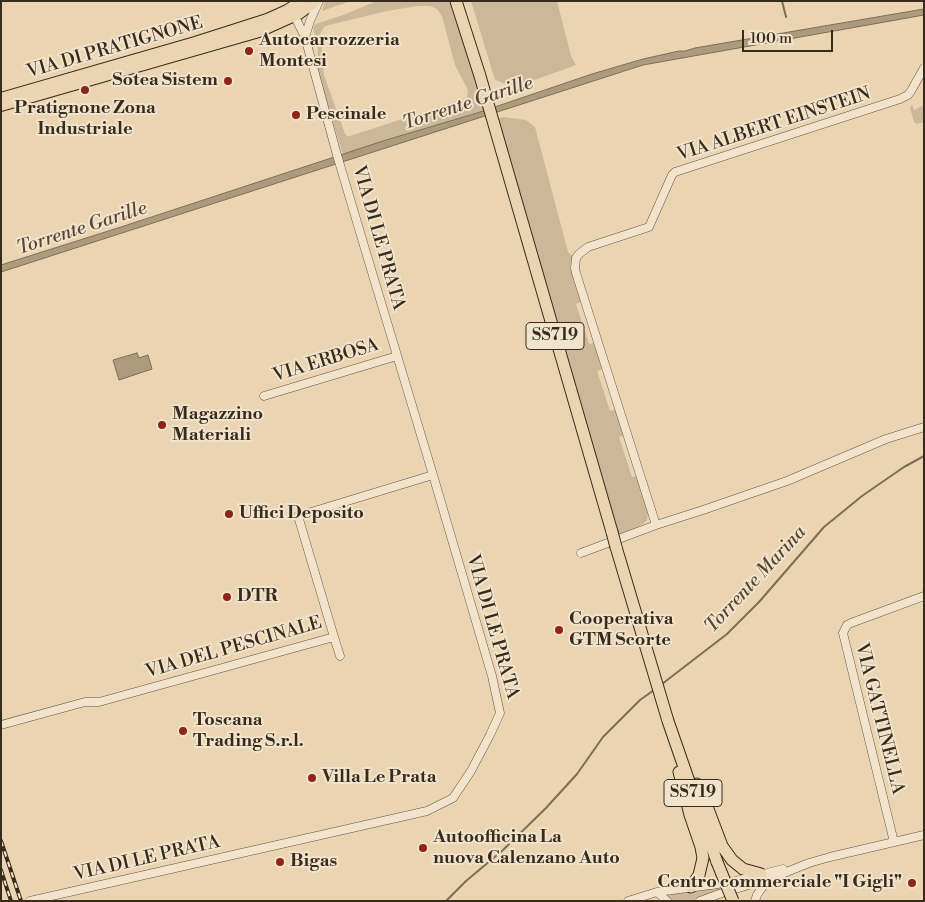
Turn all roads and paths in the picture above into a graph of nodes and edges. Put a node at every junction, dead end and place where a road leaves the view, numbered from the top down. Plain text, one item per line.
1 (317, 1) edge
2 (457, 2) edge
3 (296, 6) edge
4 (305, 37) junction
5 (924, 68) edge
6 (1, 98) edge
7 (1, 106) edge
8 (397, 356) junction
9 (264, 396) dead end
10 (924, 426) edge
11 (433, 475) junction
12 (656, 525) junction
13 (581, 553) dead end
14 (924, 596) edge
15 (334, 636) junction
16 (340, 656) dead end
17 (668, 722) junction
18 (1, 725) edge
19 (924, 835) edge
20 (894, 842) junction
21 (765, 877) junction
22 (718, 884) dead end
23 (734, 885) dead end
24 (691, 887) junction
25 (658, 892) junction
26 (722, 893) dead end
27 (30, 901) edge
28 (628, 901) edge
29 (667, 901) edge
30 (700, 901) edge
31 (733, 901) edge
32 (755, 901) edge

1 - 3 main road
1 - 4 street
2 - 17 highway, SS719, bridge
3 - 4 street, VIA DI LE PRATA
3 - 6 main road, VIA DI PRATIGNONE
3 - 7 main road, VIA DI PRATIGNONE
4 - 8 street, VIA DI LE PRATA
5 - 12 street, VIA ALBERT EINSTEIN
8 - 9 street, VIA ERBOSA
8 - 11 street, VIA DI LE PRATA
10 - 12 street
11 - 15 street, VIA DEL PESCINALE
11 - 27 street, VIA DI LE PRATA
12 - 13 street
14 - 20 street, VIA GATTINELLA
15 - 16 street
15 - 18 street, VIA DEL PESCINALE
17 - 21 highway
17 - 24 highway
17 - 31 highway, SS719, bridge
19 - 20 street
20 - 21 street
21 - 23 street
21 - 32 street
22 - 24 street
24 - 25 street
25 - 28 street
25 - 29 street
26 - 30 street

